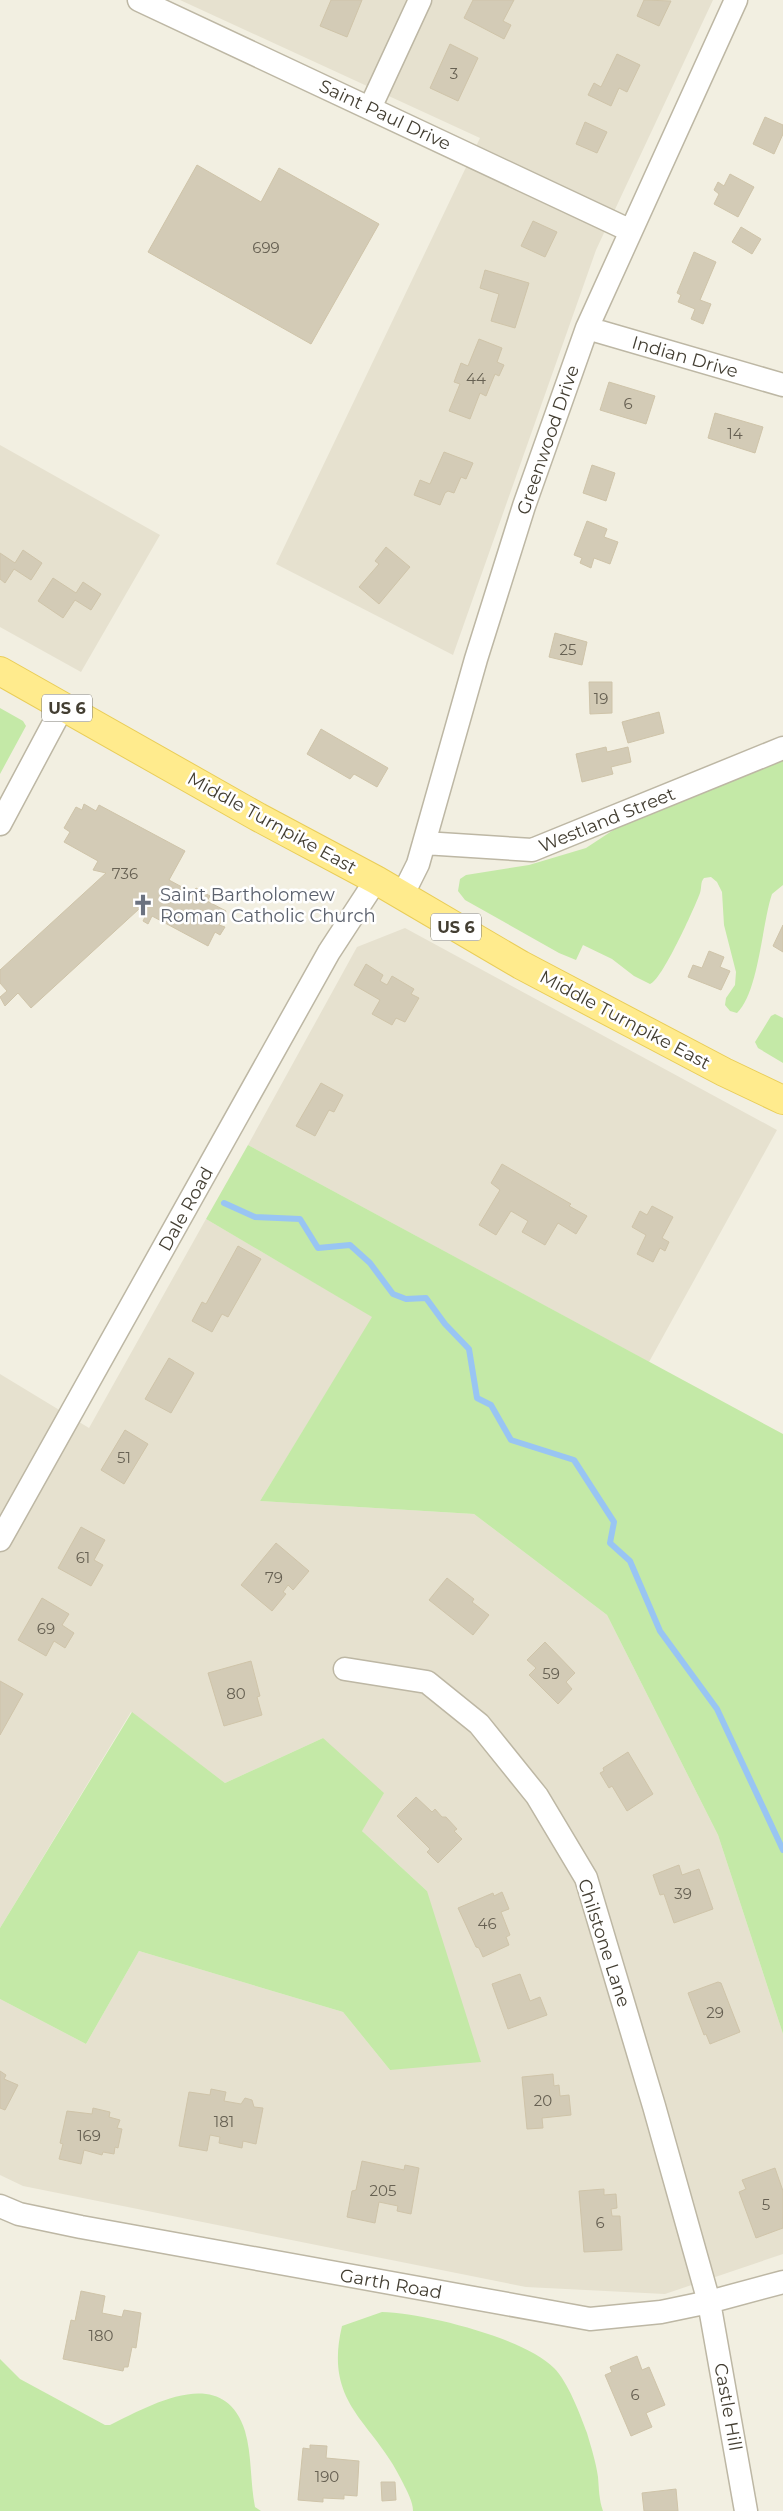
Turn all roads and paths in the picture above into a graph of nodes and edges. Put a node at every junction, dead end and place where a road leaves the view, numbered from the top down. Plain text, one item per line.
1 (140, 0) edge
2 (420, 0) edge
3 (736, 0) edge
4 (370, 108) junction
5 (631, 231) junction
6 (587, 328) junction
7 (783, 385) edge
8 (0, 671) edge
9 (63, 706) junction
10 (783, 748) edge
11 (0, 824) edge
12 (424, 843) junction
13 (376, 880) junction
14 (402, 896) junction
15 (783, 1100) edge
16 (0, 1540) edge
17 (345, 1669) dead end
18 (0, 2206) edge
19 (783, 2282) edge
20 (708, 2302) junction
21 (746, 2511) edge

1 - 4 street, Saint Paul Drive
2 - 4 street
3 - 5 street, Greenwood Drive
4 - 5 street, Saint Paul Drive
5 - 6 street, Greenwood Drive
6 - 7 street, Indian Drive
6 - 12 street, Greenwood Drive
8 - 9 main road, Middle Turnpike East / US 6
9 - 11 street
9 - 13 main road, Middle Turnpike East / US 6
10 - 12 street, Westland Street
12 - 14 street, Greenwood Drive
13 - 14 main road, Middle Turnpike East / US 6
13 - 16 street, Dale Road
14 - 15 main road, Middle Turnpike East / US 6
17 - 20 street, Chilstone Lane
18 - 20 street, Garth Road
19 - 20 street, Garth Road
20 - 21 street, Castle Hill

